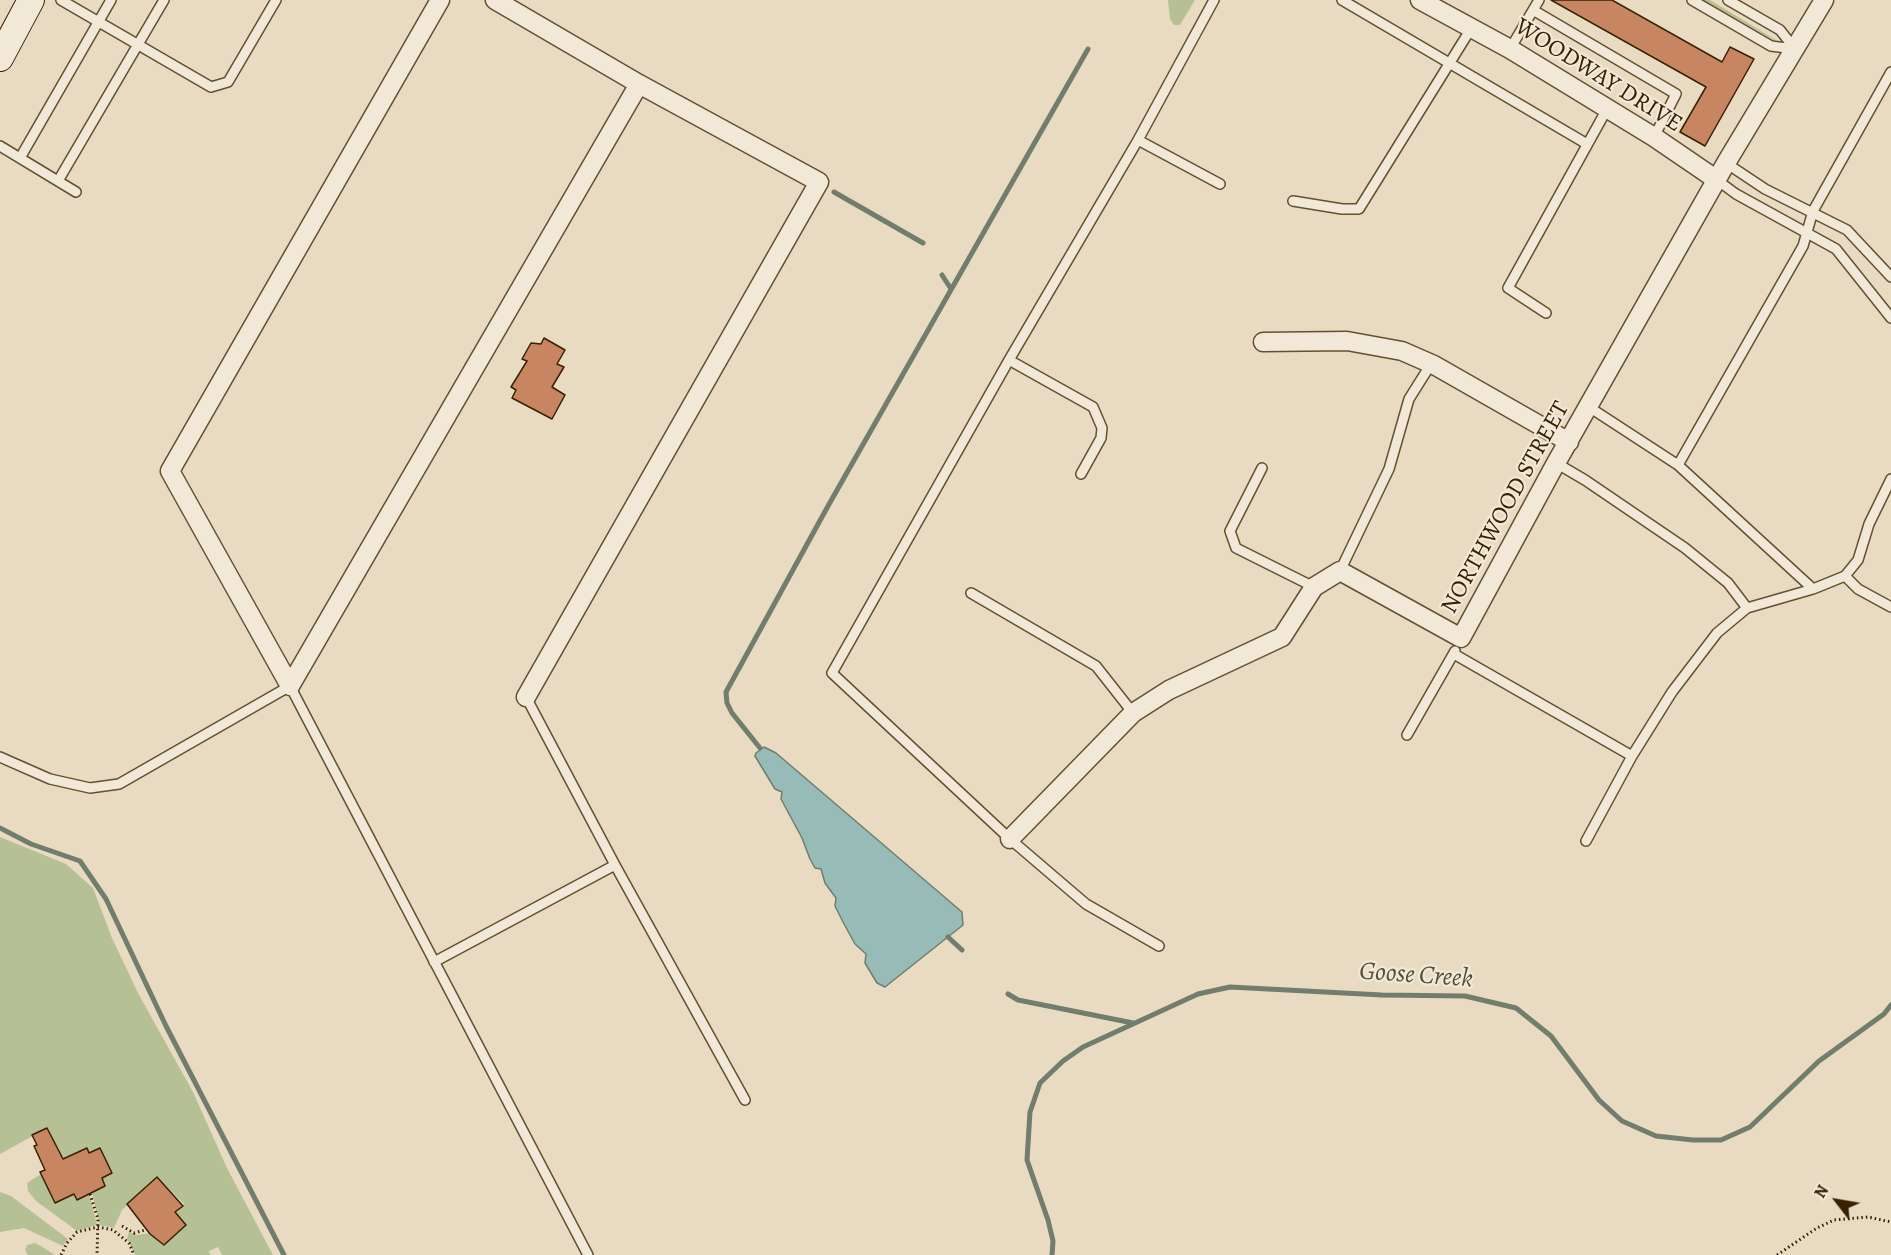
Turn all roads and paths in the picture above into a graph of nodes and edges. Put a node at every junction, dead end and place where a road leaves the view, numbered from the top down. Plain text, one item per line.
1 (32, 0) edge
2 (61, 0) edge
3 (111, 0) edge
4 (164, 0) edge
5 (276, 0) edge
6 (440, 0) edge
7 (495, 0) edge
8 (1214, 0) edge
9 (1342, 0) edge
10 (1420, 0) edge
11 (1539, 0) edge
12 (1692, 0) edge
13 (1728, 0) edge
14 (1824, 0) edge
15 (1533, 10) junction
16 (98, 21) junction
17 (1472, 27) junction
18 (139, 45) junction
19 (1510, 49) junction
20 (1795, 49) junction
21 (0, 58) edge
22 (1451, 63) junction
23 (1891, 72) edge
24 (639, 84) junction
25 (1607, 109) junction
26 (1654, 137) junction
27 (1138, 140) junction
28 (1587, 144) junction
29 (0, 146) edge
30 (20, 158) junction
31 (1726, 163) junction
32 (1717, 180) junction
33 (58, 181) junction
34 (1220, 184) dead end
35 (76, 192) dead end
36 (1293, 201) dead end
37 (1813, 211) junction
38 (1805, 232) junction
39 (1891, 278) edge
40 (1546, 313) dead end
41 (1891, 318) edge
42 (1263, 342) dead end
43 (1008, 360) junction
44 (1431, 364) junction
45 (1589, 407) junction
46 (1569, 442) junction
47 (1556, 463) junction
48 (1678, 465) junction
49 (1262, 468) dead end
50 (1081, 474) dead end
51 (1891, 478) edge
52 (1340, 571) junction
53 (1845, 576) junction
54 (1314, 587) junction
55 (1813, 590) junction
56 (971, 593) dead end
57 (1891, 607) edge
58 (1747, 608) junction
59 (1458, 646) junction
60 (290, 686) junction
61 (526, 697) joint
62 (1133, 713) junction
63 (1407, 735) dead end
64 (1632, 756) junction
65 (0, 757) edge
66 (1010, 839) junction
67 (1586, 841) dead end
68 (615, 865) junction
69 (1159, 946) dead end
70 (434, 962) junction
71 (745, 1100) dead end
72 (90, 1194) dead end
73 (1891, 1222) edge
74 (122, 1226) dead end
75 (98, 1227) junction
76 (145, 1230) dead end
77 (61, 1255) edge
78 (97, 1255) edge
79 (134, 1255) edge
80 (588, 1255) edge
81 (1777, 1255) edge

1 - 21 main road
2 - 16 lane
3 - 16 lane
4 - 18 lane
5 - 18 lane
6 - 60 street
7 - 24 street
8 - 27 lane
9 - 22 lane
10 - 17 street, WOODWAY DRIVE
11 - 15 lane
12 - 20 lane
13 - 20 lane
14 - 20 street, NORTHWOOD STREET
15 - 19 lane
15 - 26 lane
16 - 18 lane
16 - 30 lane
17 - 19 street, WOODWAY DRIVE
17 - 22 lane
18 - 33 lane
19 - 25 street, WOODWAY DRIVE
20 - 31 street, NORTHWOOD STREET
22 - 28 lane
22 - 36 lane
23 - 37 lane
24 - 60 street
24 - 61 street
25 - 26 street, WOODWAY DRIVE
25 - 28 lane
26 - 32 street, WOODWAY DRIVE
27 - 34 lane
27 - 43 lane
28 - 40 lane
29 - 30 lane
30 - 33 lane
31 - 32 street, NORTHWOOD STREET
31 - 37 lane
32 - 38 lane
32 - 45 street, NORTHWOOD STREET
33 - 35 lane
37 - 38 lane
37 - 39 lane
38 - 41 lane
38 - 48 lane
42 - 44 street
43 - 50 lane
43 - 66 lane
44 - 46 street
44 - 52 lane
45 - 46 street, NORTHWOOD STREET
45 - 48 lane
46 - 47 street, NORTHWOOD STREET
47 - 58 lane
47 - 59 street, NORTHWOOD STREET
48 - 55 lane
49 - 54 lane
51 - 53 lane
52 - 54 street
52 - 59 street, NORTHWOOD STREET
53 - 55 lane
53 - 57 lane
54 - 62 street
55 - 58 lane
56 - 62 lane
58 - 64 lane
59 - 63 lane
59 - 64 lane
60 - 65 lane
60 - 70 lane
61 - 68 lane
62 - 66 street
64 - 67 lane
66 - 69 lane
68 - 70 lane
68 - 71 lane
70 - 80 lane
72 - 75 path
73 - 81 path
74 - 76 path
75 - 77 path
75 - 78 path
75 - 79 path

